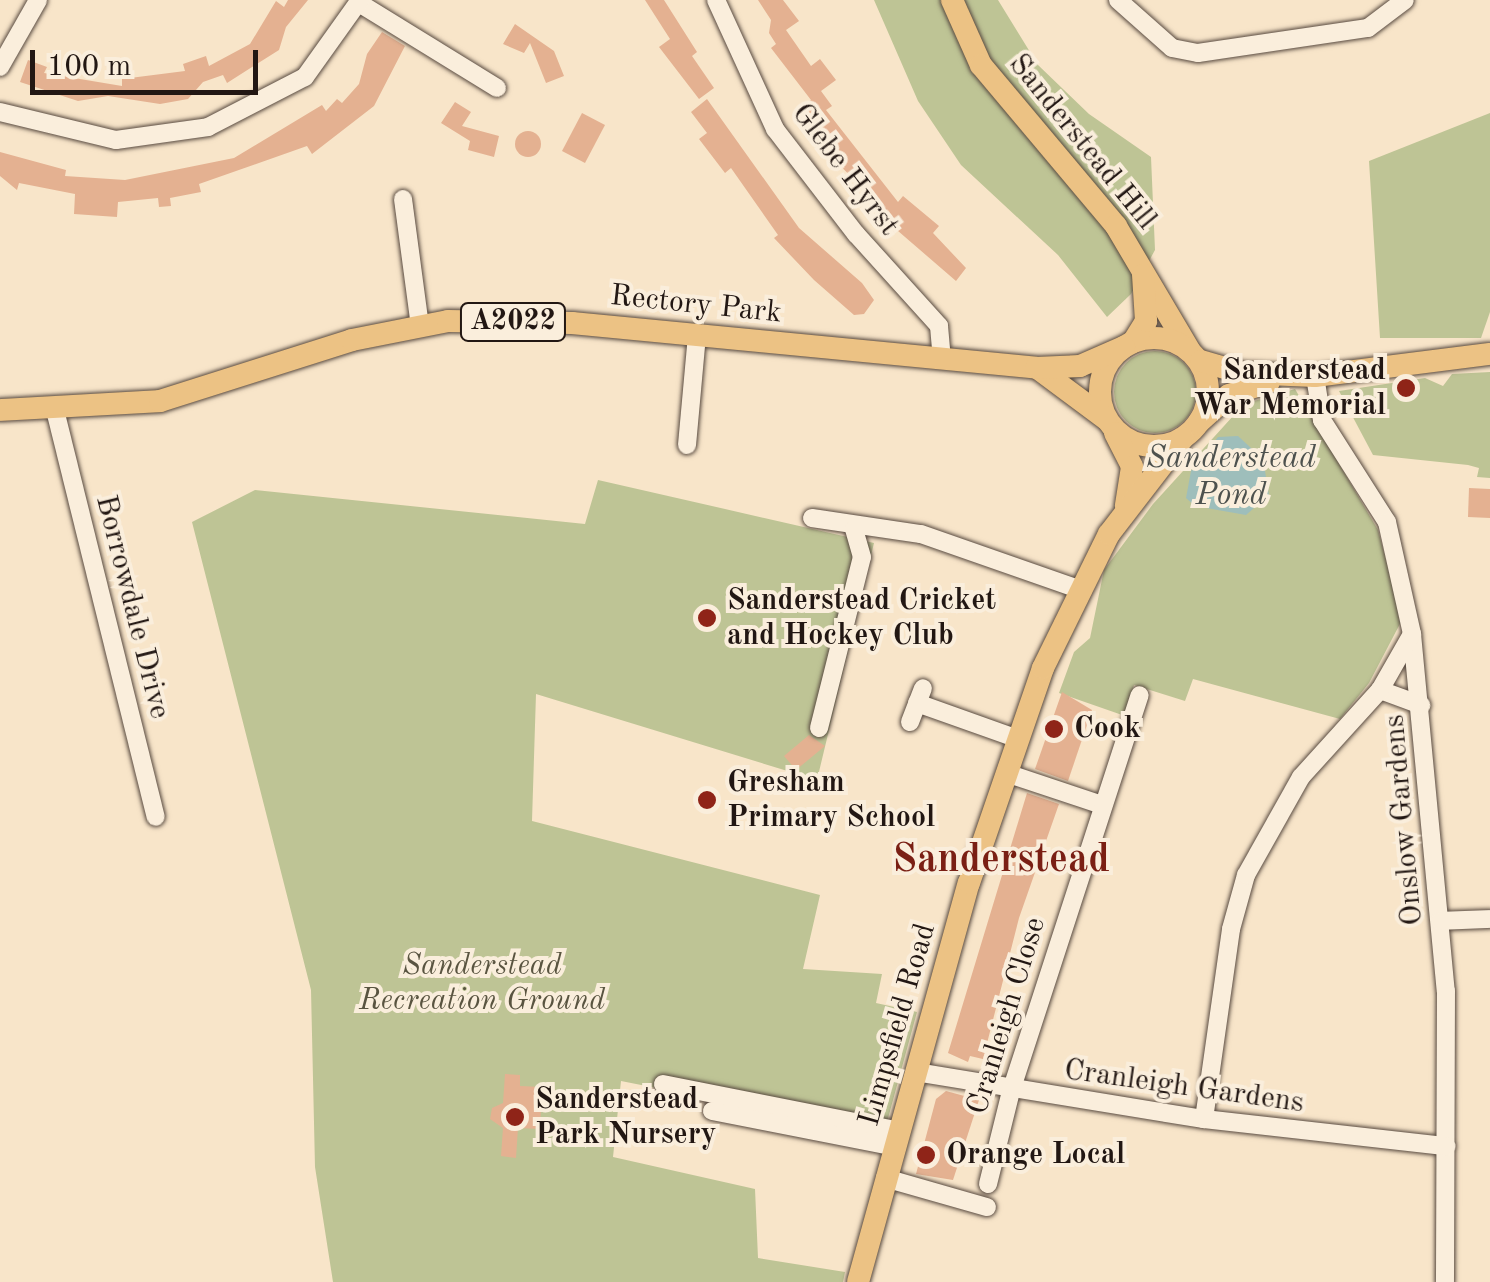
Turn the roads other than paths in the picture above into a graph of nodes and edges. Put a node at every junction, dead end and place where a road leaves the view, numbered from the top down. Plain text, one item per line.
1 (38, 0) edge
2 (716, 0) edge
3 (952, 0) edge
4 (1118, 0) edge
5 (1405, 0) edge
6 (360, 1) edge
7 (0, 67) edge
8 (497, 88) dead end
9 (0, 112) edge
10 (403, 200) dead end
11 (1142, 266) junction
12 (420, 326) junction
13 (698, 335) junction
14 (1128, 345) junction
15 (1490, 354) edge
16 (1196, 356) junction
17 (942, 360) junction
18 (1036, 368) junction
19 (1304, 376) junction
20 (0, 410) edge
21 (55, 410) junction
22 (1110, 426) junction
23 (1187, 434) junction
24 (687, 445) dead end
25 (1124, 514) junction
26 (812, 518) dead end
27 (854, 529) junction
28 (1078, 589) junction
29 (1412, 634) junction
30 (1380, 690) junction
31 (1140, 695) dead end
32 (1422, 706) junction
33 (910, 722) dead end
34 (819, 728) dead end
35 (1018, 739) junction
36 (1006, 772) junction
37 (1102, 804) junction
38 (156, 817) dead end
39 (1490, 918) edge
40 (1440, 921) junction
41 (916, 1072) junction
42 (663, 1084) dead end
43 (1012, 1090) junction
44 (712, 1111) dead end
45 (1204, 1119) junction
46 (898, 1139) junction
47 (1446, 1146) junction
48 (885, 1178) junction
49 (988, 1184) dead end
50 (987, 1207) dead end
51 (859, 1282) edge
52 (1445, 1282) edge

1 - 7 street
2 - 17 street, Glebe Hyrst
3 - 11 main road, Sanderstead Hill
4 - 5 street
6 - 8 street
6 - 9 street
10 - 12 street
11 - 14 main road, Sanderstead Hill
11 - 16 main road, Sanderstead Hill
12 - 13 main road, Rectory Park / A2022
12 - 21 main road, Rectory Park / A2022
13 - 17 main road, Rectory Park / A2022
13 - 24 street
14 - 16 main road
14 - 18 main road, Rectory Park / A2022
14 - 22 main road
15 - 19 main road
16 - 19 main road
16 - 23 main road
17 - 18 main road, Rectory Park / A2022
18 - 22 main road, Rectory Park / A2022
19 - 23 main road
19 - 29 street, Onslow Gardens
20 - 21 main road, Rectory Park / A2022
21 - 38 street, Borrowdale Drive
22 - 23 main road
22 - 25 main road, Limpsfield Road
23 - 25 main road, Limpsfield Road
25 - 28 main road, Limpsfield Road
26 - 27 street
27 - 28 street
27 - 34 street
28 - 35 main road, Limpsfield Road
29 - 30 street
29 - 32 street, Onslow Gardens
30 - 32 street
30 - 45 street
31 - 37 street, Cranleigh Close
32 - 40 street, Onslow Gardens
33 - 35 street
35 - 36 main road, Limpsfield Road
36 - 37 street
36 - 41 main road, Limpsfield Road
37 - 43 street, Cranleigh Close
39 - 40 street
40 - 47 street, Onslow Gardens
41 - 43 street, Cranleigh Gardens
41 - 46 main road, Limpsfield Road
42 - 46 street
43 - 45 street, Cranleigh Gardens
43 - 49 street, Cranleigh Close
44 - 46 street
45 - 47 street, Cranleigh Gardens
46 - 48 main road, Limpsfield Road
47 - 52 street, Onslow Gardens
48 - 50 street
48 - 51 main road, Limpsfield Road

